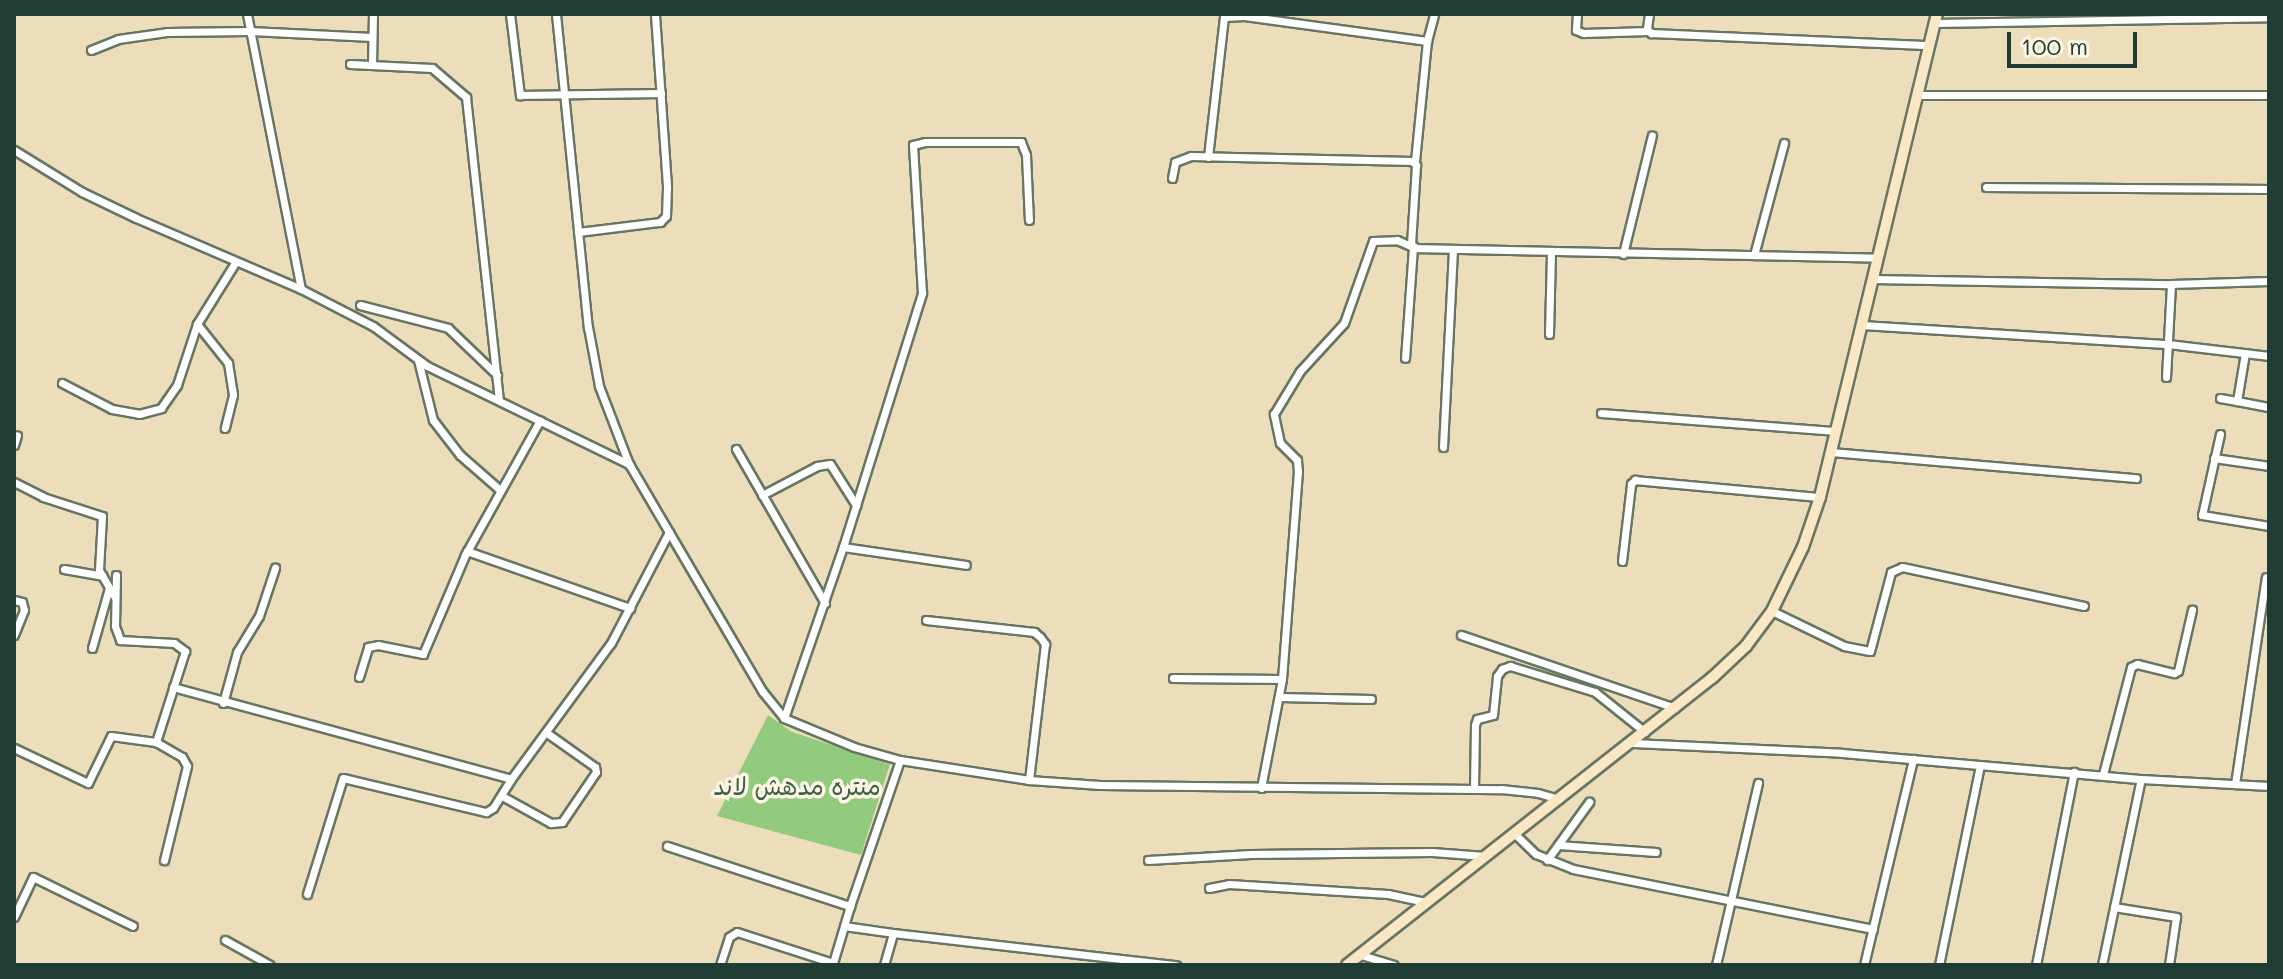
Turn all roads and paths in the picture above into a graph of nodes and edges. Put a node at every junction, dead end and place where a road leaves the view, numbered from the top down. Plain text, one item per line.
1 (247, 14) edge
2 (373, 14) edge
3 (510, 14) edge
4 (556, 14) edge
5 (655, 14) edge
6 (1434, 14) edge
7 (1577, 14) edge
8 (1649, 14) edge
9 (2269, 17) edge
10 (1936, 18) edge
11 (250, 31) junction
12 (1648, 31) junction
13 (372, 37) junction
14 (1427, 41) junction
15 (1930, 45) junction
16 (91, 50) dead end
17 (350, 64) dead end
18 (372, 65) junction
19 (661, 93) junction
20 (1918, 95) junction
21 (2269, 95) edge
22 (564, 96) junction
23 (1652, 135) dead end
24 (1784, 143) dead end
25 (14, 150) edge
26 (1208, 157) junction
27 (1415, 161) junction
28 (1172, 178) dead end
29 (1986, 187) dead end
30 (2269, 189) edge
31 (1029, 220) dead end
32 (578, 232) junction
33 (1413, 247) junction
34 (1453, 250) junction
35 (1551, 252) junction
36 (1623, 254) junction
37 (1754, 255) junction
38 (1878, 258) junction
39 (235, 263) junction
40 (1873, 279) junction
41 (2269, 281) edge
42 (2171, 284) junction
43 (301, 289) junction
44 (360, 305) dead end
45 (197, 324) junction
46 (1862, 325) junction
47 (1549, 334) dead end
48 (2168, 344) junction
49 (2245, 353) junction
50 (2269, 356) edge
51 (1405, 358) dead end
52 (418, 360) junction
53 (497, 375) junction
54 (2166, 377) dead end
55 (62, 383) dead end
56 (2220, 398) dead end
57 (499, 400) junction
58 (2237, 401) junction
59 (2269, 407) edge
60 (1601, 413) dead end
61 (540, 420) junction
62 (225, 428) dead end
63 (1836, 431) junction
64 (2220, 434) dead end
65 (17, 435) dead end
66 (14, 445) edge
67 (1443, 447) dead end
68 (736, 449) dead end
69 (1831, 452) junction
70 (2214, 458) junction
71 (629, 464) junction
72 (2269, 466) edge
73 (2136, 478) dead end
74 (14, 482) edge
75 (500, 490) junction
76 (762, 495) junction
77 (1820, 497) junction
78 (856, 505) junction
79 (2269, 526) edge
80 (669, 532) junction
81 (843, 547) junction
82 (467, 551) junction
83 (1622, 561) dead end
84 (966, 565) dead end
85 (275, 568) dead end
86 (64, 569) dead end
87 (116, 575) dead end
88 (102, 576) junction
89 (2266, 577) dead end
90 (109, 588) junction
91 (115, 598) junction
92 (14, 600) edge
93 (825, 603) junction
94 (2084, 606) dead end
95 (630, 608) junction
96 (2192, 610) dead end
97 (1772, 611) junction
98 (926, 620) dead end
99 (14, 635) edge
100 (1461, 635) dead end
101 (92, 648) dead end
102 (359, 677) dead end
103 (1173, 678) dead end
104 (1282, 679) junction
105 (173, 687) junction
106 (1279, 697) junction
107 (1371, 699) dead end
108 (223, 703) junction
109 (1675, 708) junction
110 (784, 718) junction
111 (1645, 732) junction
112 (547, 733) junction
113 (156, 742) junction
114 (1633, 743) junction
115 (14, 748) edge
116 (1913, 759) junction
117 (900, 760) junction
118 (1980, 765) junction
119 (2074, 772) junction
120 (2103, 774) junction
121 (511, 779) junction
122 (2141, 779) junction
123 (1029, 780) junction
124 (1758, 783) dead end
125 (2235, 784) junction
126 (2269, 786) edge
127 (1261, 788) junction
128 (1474, 789) junction
129 (502, 796) junction
130 (1562, 800) junction
131 (1589, 802) dead end
132 (1515, 834) junction
133 (1558, 845) junction
134 (667, 846) dead end
135 (1656, 852) dead end
136 (1485, 856) junction
137 (164, 860) dead end
138 (1148, 860) dead end
139 (1547, 860) junction
140 (1209, 888) dead end
141 (307, 894) dead end
142 (1427, 902) junction
143 (1731, 902) junction
144 (850, 906) junction
145 (2114, 907) junction
146 (14, 917) edge
147 (133, 926) dead end
148 (844, 926) junction
149 (1873, 929) junction
150 (893, 933) junction
151 (225, 940) dead end
152 (1361, 955) junction
153 (803, 956) junction
154 (1150, 964) edge
155 (1350, 964) edge
156 (270, 965) edge
157 (720, 965) edge
158 (801, 965) edge
159 (884, 965) edge
160 (1176, 965) edge
161 (1394, 965) edge
162 (1716, 965) edge
163 (1864, 965) edge
164 (1939, 965) edge
165 (2036, 965) edge
166 (2102, 965) edge
167 (2169, 965) edge

1 - 11 street
2 - 13 street
3 - 22 street
4 - 22 street
5 - 19 street
6 - 14 street
7 - 12 street
8 - 12 street
9 - 10 street
10 - 15 main road
11 - 13 street
11 - 16 street
11 - 43 street
12 - 15 street
13 - 18 street
14 - 26 street
14 - 27 street
15 - 20 main road
17 - 18 street
18 - 53 street
19 - 22 street
19 - 32 street
20 - 21 street
20 - 38 main road
22 - 32 street
23 - 36 street
24 - 37 street
25 - 39 street
26 - 27 street
26 - 28 street
27 - 33 street
29 - 30 street
31 - 78 street
32 - 71 street
33 - 34 street
33 - 51 street
33 - 104 street
34 - 35 street
34 - 67 street
35 - 36 street
35 - 47 street
36 - 37 street
37 - 38 street
38 - 40 main road
39 - 43 street
39 - 45 street
40 - 42 street
40 - 46 main road
41 - 42 street
42 - 48 street
43 - 52 street
44 - 53 street
45 - 55 street
45 - 62 street
46 - 48 street
46 - 63 main road
48 - 49 street
48 - 54 street
49 - 50 street
49 - 58 street
52 - 57 street
52 - 75 street
53 - 57 street
56 - 58 street
57 - 61 street
58 - 59 street
60 - 63 street
61 - 71 street
61 - 75 street
63 - 69 main road
64 - 70 street
65 - 66 street
68 - 76 street
69 - 73 street
69 - 77 main road
70 - 72 street
70 - 79 street
71 - 80 street
74 - 88 street
75 - 82 street
76 - 78 street
76 - 93 street
77 - 83 street
77 - 97 main road
78 - 81 street
80 - 95 street
80 - 110 street
81 - 84 street
81 - 93 street
82 - 95 street
82 - 102 street
85 - 108 street
86 - 88 street
87 - 91 street
88 - 90 street
89 - 125 street
90 - 91 street
90 - 101 street
91 - 105 street
92 - 99 street
93 - 110 street
94 - 97 street
95 - 112 street
96 - 120 street
97 - 109 main road
98 - 123 street
100 - 109 street
103 - 104 street
104 - 106 street
105 - 108 street
105 - 113 street
106 - 107 street
106 - 127 street
108 - 121 street
109 - 111 main road
110 - 117 street
111 - 114 main road
111 - 128 street
112 - 121 street
112 - 129 street
113 - 115 street
113 - 137 street
114 - 116 street
114 - 130 main road
116 - 118 street
116 - 149 street
117 - 123 street
117 - 144 street
118 - 119 street
118 - 164 street
119 - 120 street
119 - 165 street
120 - 122 street
121 - 129 street
122 - 125 street
122 - 145 street
123 - 127 street
124 - 143 street
125 - 126 street
127 - 128 street
128 - 130 street
129 - 141 street
130 - 132 main road
131 - 133 street
132 - 136 main road
132 - 139 street
133 - 135 street
133 - 139 street
134 - 144 street
136 - 138 street
136 - 142 main road
139 - 143 street
140 - 142 street
142 - 152 main road
143 - 149 street
143 - 162 street
144 - 148 street
145 - 166 street
145 - 167 street
146 - 147 street
148 - 150 street
148 - 153 street
149 - 163 street
150 - 154 street
150 - 159 street
151 - 156 street
152 - 155 main road
152 - 161 street
153 - 157 street
153 - 158 street
154 - 160 street

